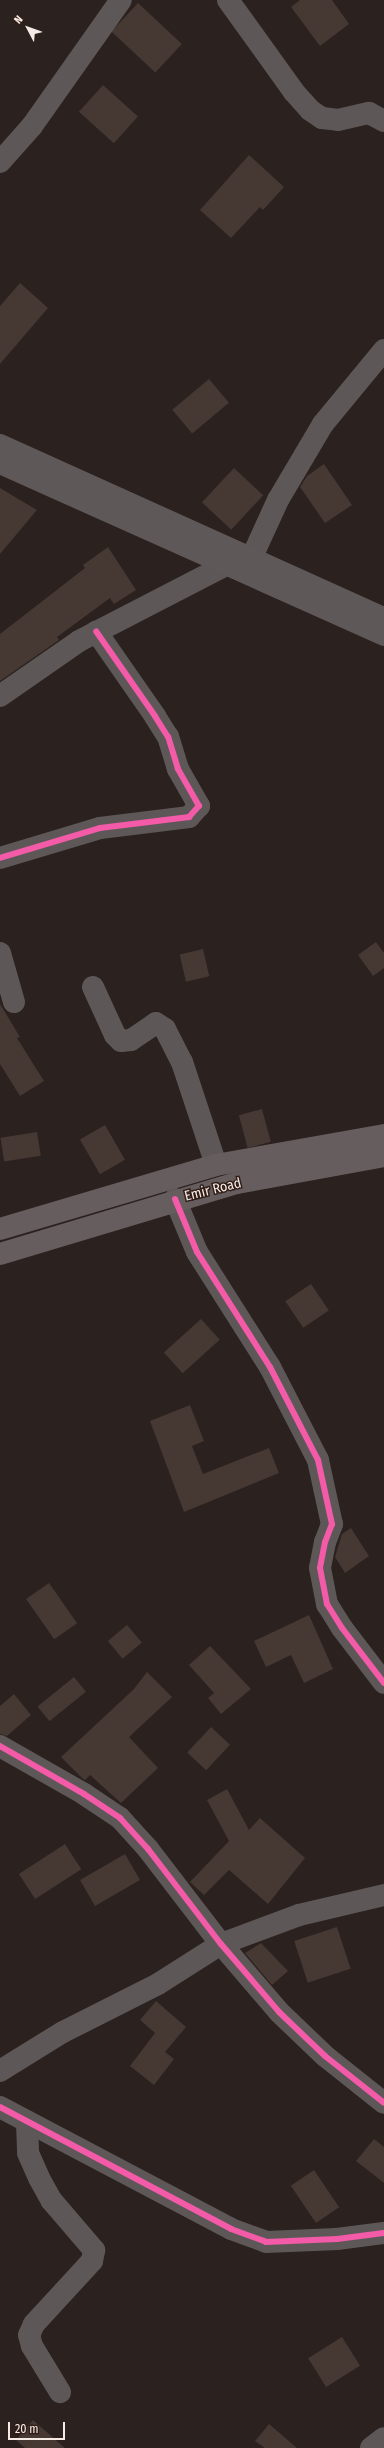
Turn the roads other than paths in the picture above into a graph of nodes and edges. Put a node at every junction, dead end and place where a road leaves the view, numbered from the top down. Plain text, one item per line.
1 (121, 0) edge
2 (228, 0) edge
3 (384, 121) edge
4 (0, 162) edge
5 (384, 350) edge
6 (0, 445) edge
7 (0, 463) edge
8 (251, 559) junction
9 (226, 565) junction
10 (384, 618) edge
11 (96, 631) junction
12 (384, 635) edge
13 (0, 696) edge
14 (0, 858) edge
15 (0, 953) edge
16 (92, 987) dead end
17 (14, 1002) dead end
18 (384, 1135) edge
19 (384, 1156) edge
20 (216, 1165) junction
21 (175, 1199) junction
22 (0, 1230) edge
23 (0, 1254) edge
24 (384, 1683) edge
25 (0, 1746) edge
26 (384, 1895) edge
27 (221, 1944) junction
28 (0, 2071) edge
29 (384, 2103) edge
30 (0, 2107) edge
31 (27, 2122) junction
32 (384, 2233) edge
33 (60, 2392) dead end
34 (384, 2438) edge
35 (371, 2448) edge

1 - 4 street
2 - 3 street
5 - 8 street
6 - 8 main road
7 - 9 main road
8 - 10 main road
9 - 11 street
9 - 12 main road
11 - 13 street
11 - 14 street
15 - 17 street
16 - 20 street
18 - 20 highway, Emir Road
19 - 21 highway, Emir Road
20 - 22 highway, Emir Road
21 - 23 highway, Emir Road
21 - 24 street
25 - 27 street
26 - 27 street
27 - 28 street
27 - 29 street
30 - 31 street
31 - 32 street
31 - 33 street
34 - 35 street

